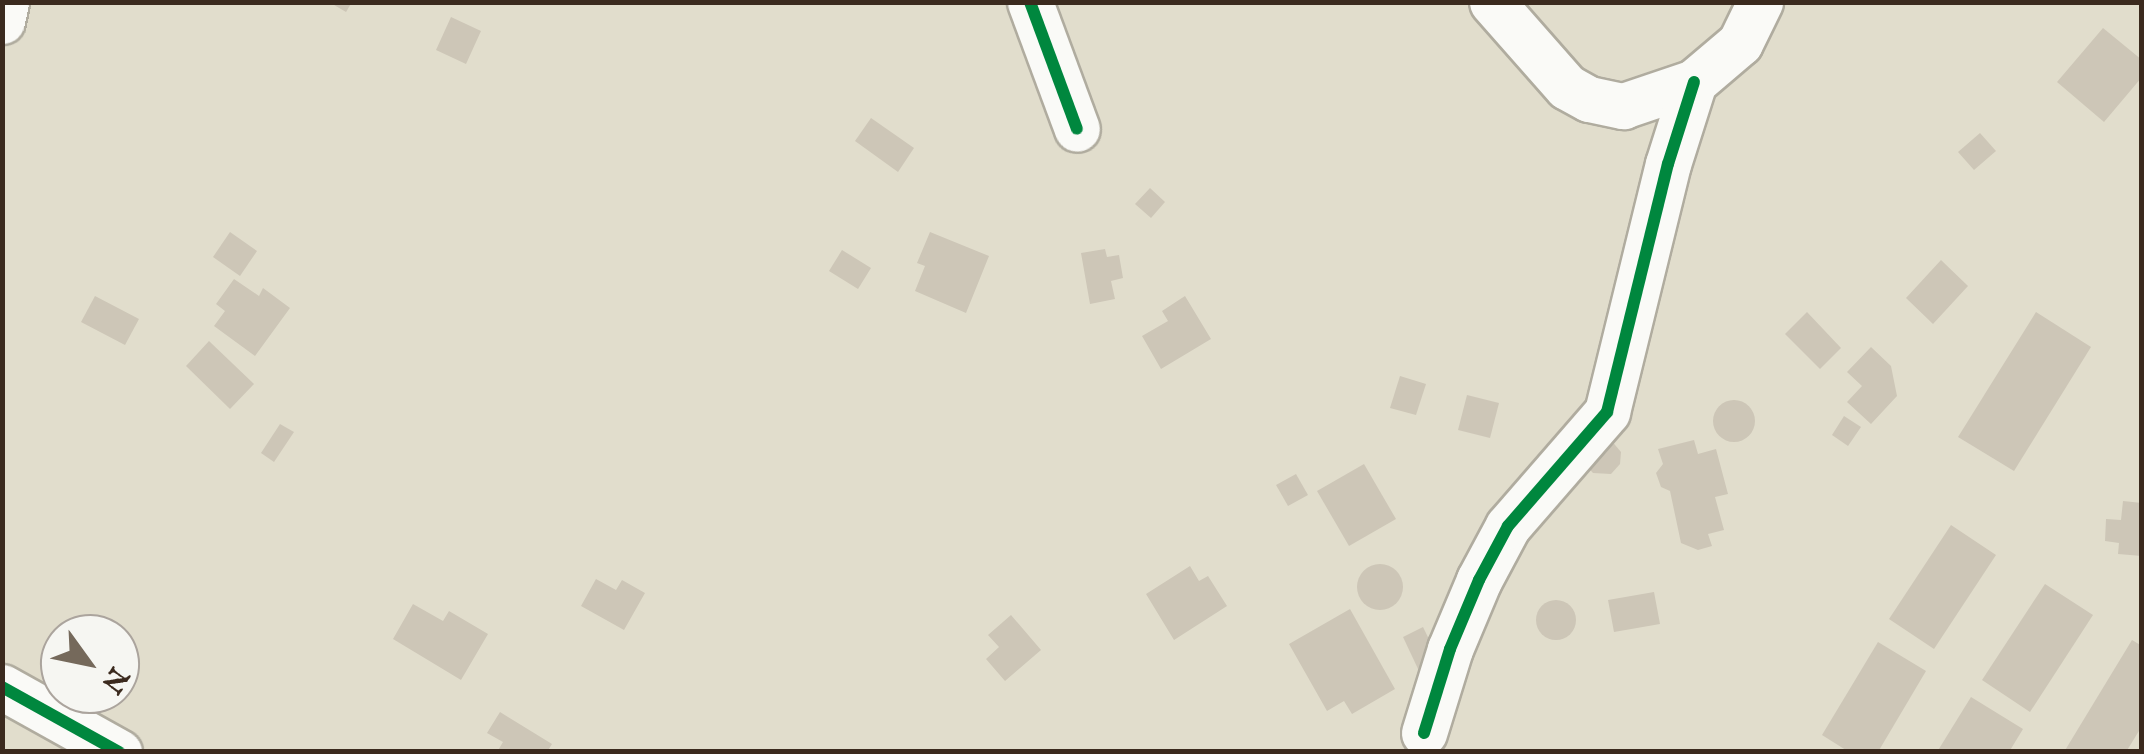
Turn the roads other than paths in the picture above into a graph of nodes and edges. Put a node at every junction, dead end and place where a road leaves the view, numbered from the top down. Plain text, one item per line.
1 (6, 2) edge
2 (1030, 2) edge
3 (1492, 2) edge
4 (1760, 2) edge
5 (2, 21) edge
6 (1694, 82) junction
7 (1077, 128) dead end
8 (2, 686) edge
9 (1424, 732) dead end
10 (120, 752) edge

1 - 5 street
2 - 7 street
3 - 6 street
4 - 6 street
6 - 9 street
8 - 10 street

